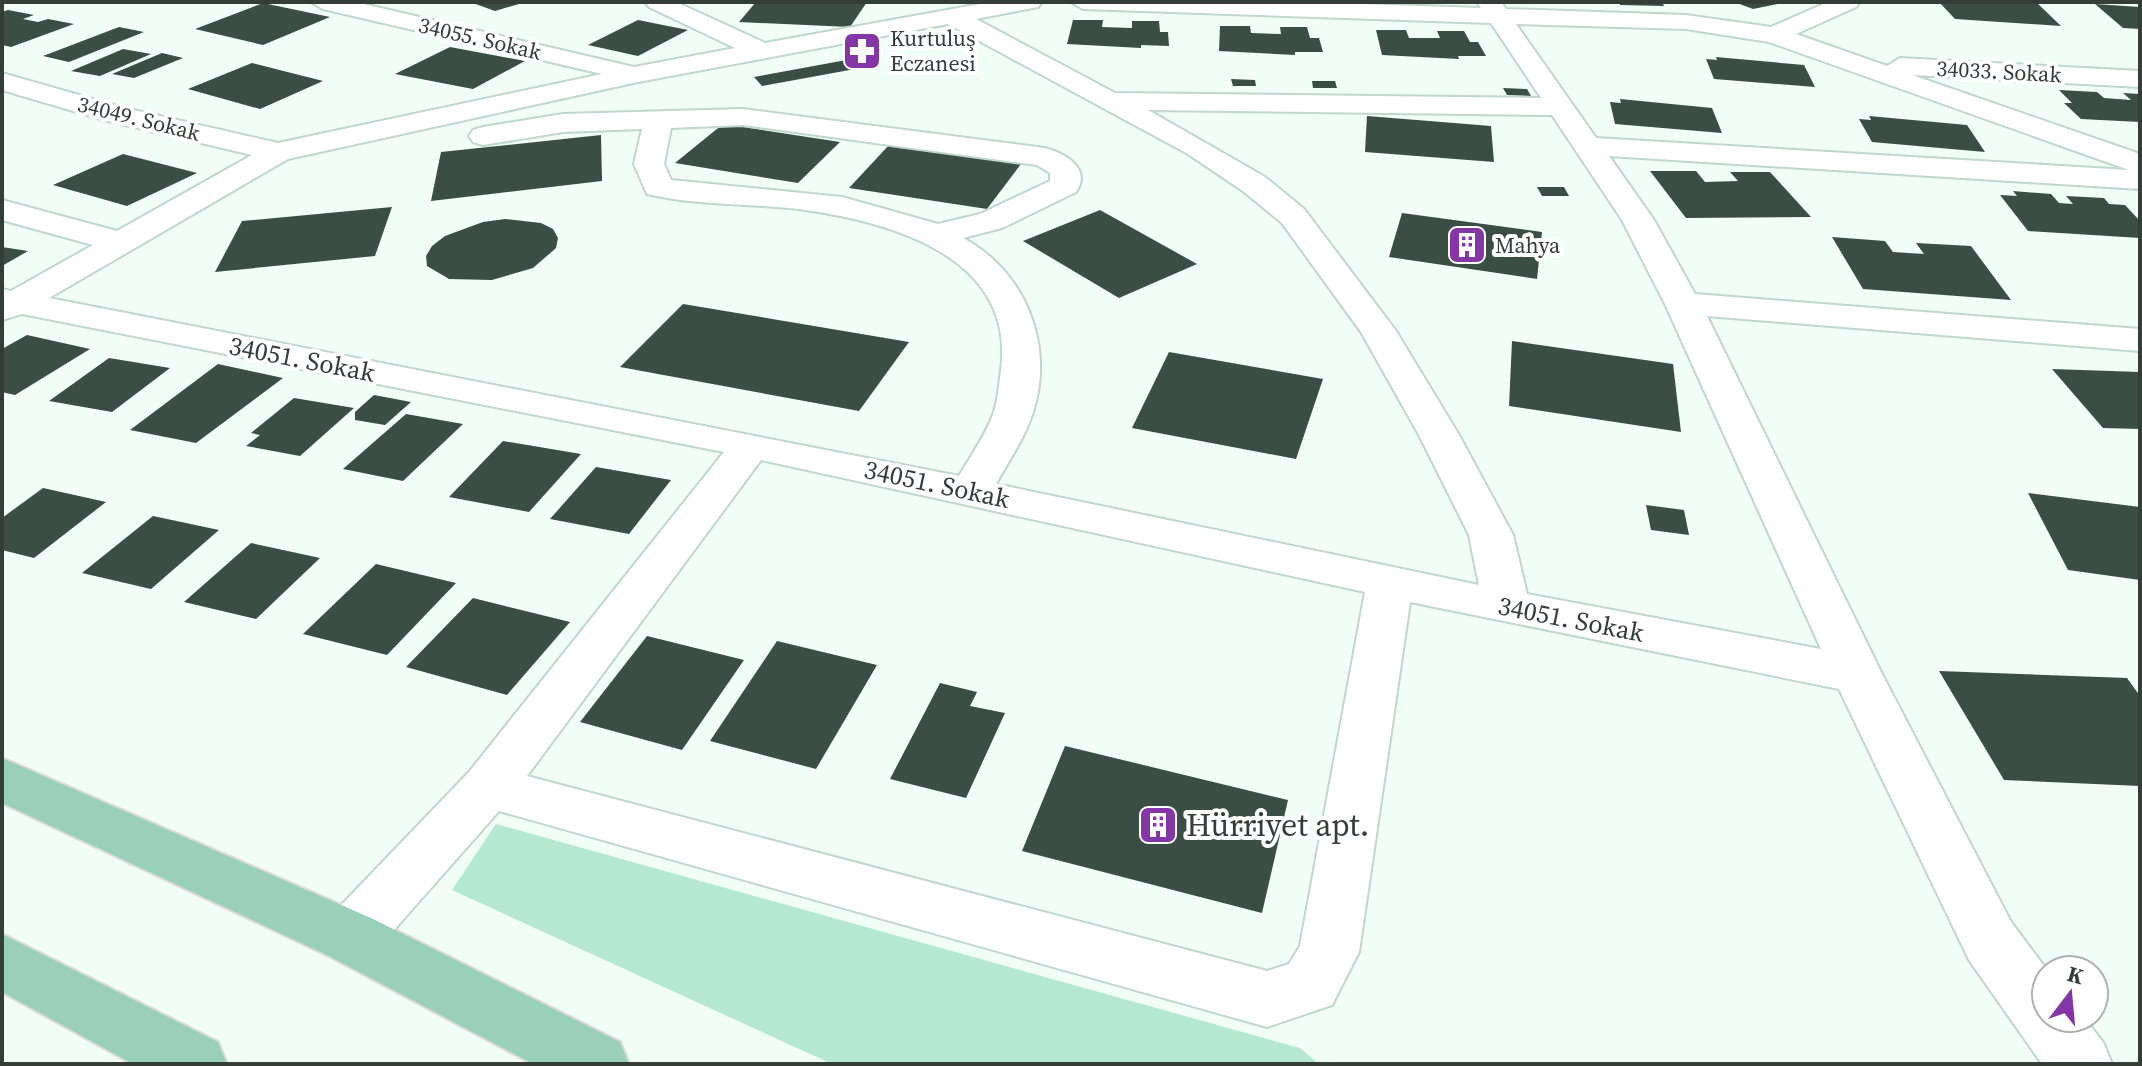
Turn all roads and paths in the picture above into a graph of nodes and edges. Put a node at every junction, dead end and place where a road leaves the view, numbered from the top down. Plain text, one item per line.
1 (323, 2) edge
2 (657, 2) edge
3 (909, 2) edge
4 (1030, 2) edge
5 (1083, 2) edge
6 (1848, 2) edge
7 (1494, 9) edge
8 (953, 17) junction
9 (1774, 35) junction
10 (842, 38) junction
11 (761, 51) junction
12 (1858, 65) junction
13 (638, 74) junction
14 (2140, 79) edge
15 (2, 81) edge
16 (1109, 101) junction
17 (1561, 107) junction
18 (658, 120) junction
19 (472, 137) dead end
20 (1589, 146) junction
21 (278, 152) junction
22 (2140, 164) edge
23 (2140, 180) edge
24 (2, 210) edge
25 (939, 234) junction
26 (125, 243) junction
27 (1683, 304) junction
28 (7, 305) edge
29 (2140, 340) edge
30 (751, 445) junction
31 (971, 491) junction
32 (1390, 579) junction
33 (1507, 607) junction
34 (1857, 674) junction
35 (2, 779) edge
36 (488, 787) junction
37 (350, 937) junction
38 (2, 961) edge
39 (2030, 996) edge
40 (2058, 1034) edge
41 (168, 1058) edge
42 (597, 1064) edge
43 (2080, 1064) edge

1 - 13 street, 34055. Sokak
2 - 11 street
3 - 10 street
4 - 8 street
5 - 7 street
6 - 9 street
7 - 9 street
7 - 17 street
8 - 10 street
8 - 16 street
9 - 12 street
10 - 11 street
11 - 13 street
12 - 14 street, 34033. Sokak
12 - 22 street
13 - 21 street
15 - 21 street, 34049. Sokak
16 - 17 street
16 - 33 street
17 - 20 street
18 - 19 street
18 - 25 street
18 - 25 street
20 - 23 street
20 - 27 street
21 - 26 street
24 - 26 street
25 - 31 street
26 - 28 street
27 - 29 street
27 - 34 street
28 - 30 street, 34051. Sokak
30 - 31 street, 34051. Sokak
30 - 36 street
31 - 32 street, 34051. Sokak
32 - 33 street, 34051. Sokak
32 - 36 street
33 - 34 street, 34051. Sokak
34 - 39 street
35 - 37 main road
36 - 37 street
37 - 42 main road
38 - 41 main road
40 - 43 street

